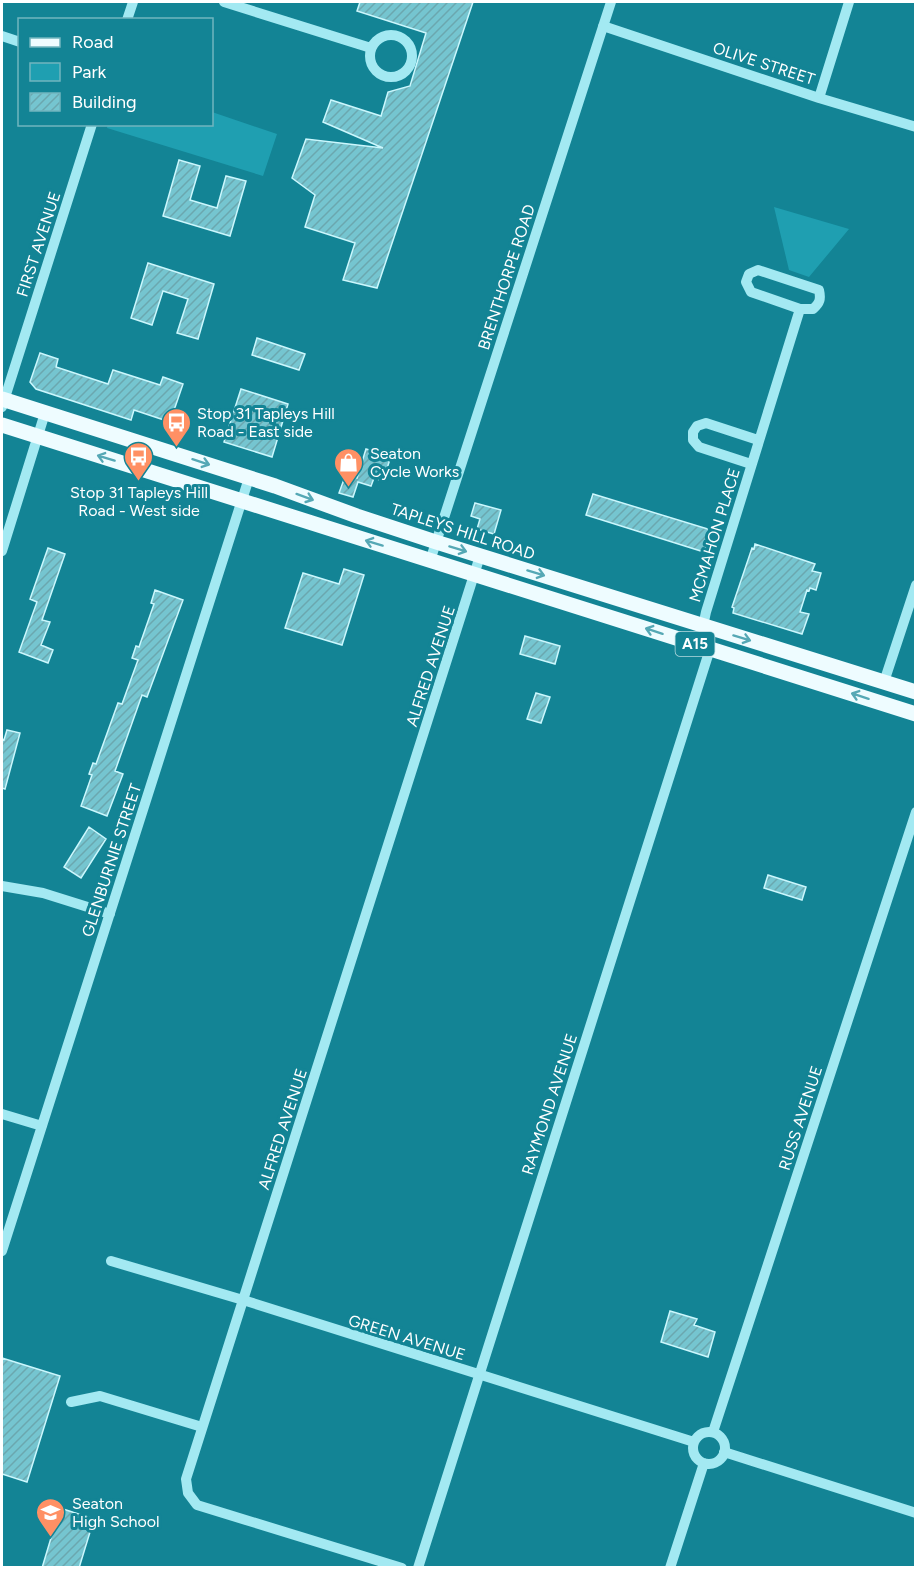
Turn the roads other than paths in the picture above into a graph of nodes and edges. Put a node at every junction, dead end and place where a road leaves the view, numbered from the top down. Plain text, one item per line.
1 (133, 2) edge
2 (224, 2) edge
3 (611, 2) edge
4 (849, 2) edge
5 (128, 18) edge
6 (603, 26) junction
7 (2, 36) edge
8 (18, 41) edge
9 (371, 48) junction
10 (819, 98) junction
11 (91, 126) edge
12 (915, 127) edge
13 (800, 309) junction
14 (2, 402) edge
15 (45, 413) junction
16 (2, 425) edge
17 (38, 436) junction
18 (758, 440) junction
19 (751, 464) junction
20 (249, 478) junction
21 (242, 501) junction
22 (436, 542) junction
23 (2, 551) edge
24 (480, 556) junction
25 (430, 561) junction
26 (474, 575) junction
27 (915, 585) edge
28 (703, 626) junction
29 (710, 649) junction
30 (884, 682) junction
31 (915, 692) edge
32 (915, 714) edge
33 (915, 812) edge
34 (2, 886) edge
35 (110, 914) junction
36 (2, 1114) edge
37 (42, 1126) junction
38 (2, 1251) edge
39 (111, 1261) dead end
40 (243, 1300) junction
41 (479, 1375) junction
42 (71, 1402) dead end
43 (202, 1427) junction
44 (713, 1432) junction
45 (694, 1442) junction
46 (724, 1452) junction
47 (704, 1463) junction
48 (915, 1513) edge
49 (402, 1568) edge
50 (418, 1568) edge
51 (670, 1568) edge

1 - 5 street
2 - 9 street
3 - 6 street, BRENTHORPE ROAD
4 - 10 street
6 - 10 street, OLIVE STREET
6 - 22 street, BRENTHORPE ROAD
7 - 8 street
9 - 9 street
10 - 12 street, OLIVE STREET
11 - 14 street, FIRST AVENUE
13 - 13 street
13 - 18 street, MCMAHON PLACE
14 - 15 main road, TAPLEYS HILL ROAD / A15
15 - 17 street
15 -> 20 main road, TAPLEYS HILL ROAD / A15
16 - 17 main road, A15
21 -> 17 main road, A15
17 - 23 street
18 - 19 street, MCMAHON PLACE
18 - 19 street, MCMAHON PLACE
19 - 28 street, MCMAHON PLACE
20 - 21 street, GLENBURNIE STREET
20 -> 22 main road, TAPLEYS HILL ROAD / A15
25 -> 21 main road, A15
21 - 35 street, GLENBURNIE STREET
22 -> 24 main road, TAPLEYS HILL ROAD / A15
22 - 25 street, BRENTHORPE ROAD
24 - 26 street, ALFRED AVENUE
24 -> 28 main road, TAPLEYS HILL ROAD / A15
25 - 26 main road, A15
29 -> 26 main road, A15
26 - 40 street, ALFRED AVENUE
27 - 30 street
28 - 29 street, MCMAHON PLACE
28 -> 30 main road, TAPLEYS HILL ROAD / A15
32 -> 29 main road, A15
29 - 41 street, RAYMOND AVENUE
30 - 31 main road, TAPLEYS HILL ROAD / A15
33 - 44 street, RUSS AVENUE
34 - 35 street
35 - 37 street, GLENBURNIE STREET
36 - 37 street
37 - 38 street, GLENBURNIE STREET
39 - 40 street, GREEN AVENUE
40 - 41 street, GREEN AVENUE
40 - 43 street, ALFRED AVENUE
41 - 45 street, GREEN AVENUE
41 - 50 street, RAYMOND AVENUE
42 - 43 street
43 - 49 street, ALFRED AVENUE
44 - 45 street
44 - 46 street
45 - 47 street
46 - 47 street
46 - 48 street
47 - 51 street

